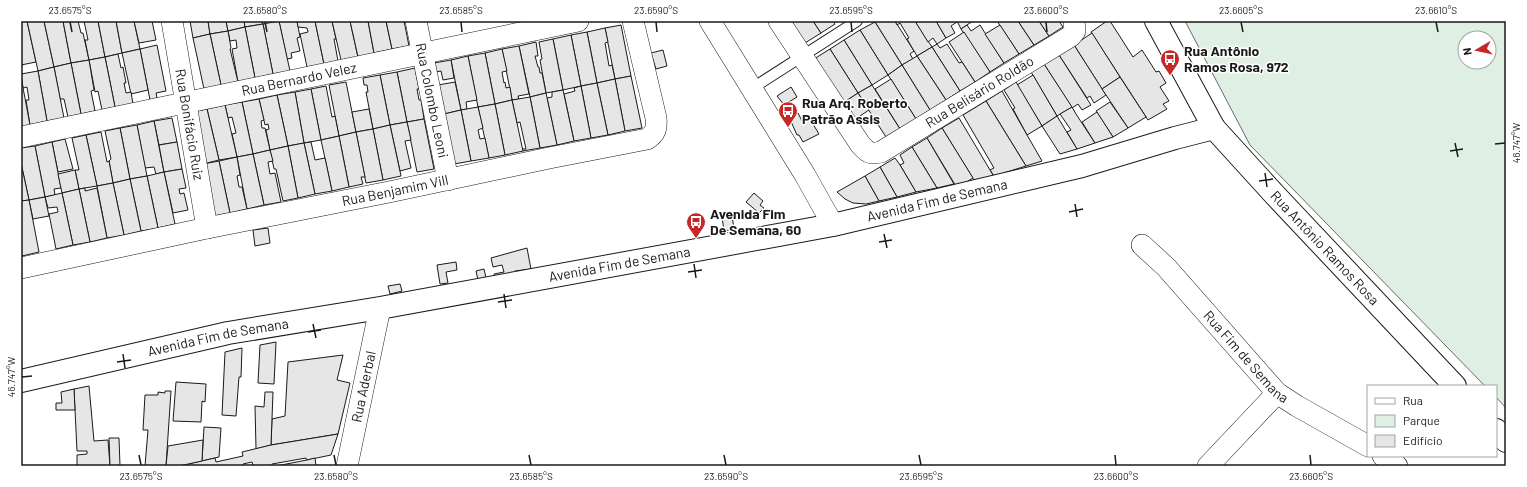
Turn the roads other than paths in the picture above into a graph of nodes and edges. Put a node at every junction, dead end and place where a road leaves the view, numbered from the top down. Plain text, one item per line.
1 (172, 21) edge
2 (416, 21) edge
3 (578, 21) edge
4 (633, 21) edge
5 (710, 21) edge
6 (779, 21) edge
7 (857, 21) edge
8 (1074, 21) edge
9 (1156, 21) edge
10 (423, 54) junction
11 (801, 56) junction
12 (751, 89) junction
13 (186, 102) junction
14 (1214, 128) junction
15 (21, 137) edge
16 (448, 180) junction
17 (833, 225) junction
18 (207, 228) junction
19 (1142, 245) dead end
20 (21, 268) edge
21 (380, 308) junction
22 (21, 381) edge
23 (1453, 385) edge
24 (1277, 393) junction
25 (1497, 431) edge
26 (1506, 441) edge
27 (1367, 445) edge
28 (1384, 457) edge
29 (347, 466) edge
30 (1208, 466) edge
31 (1397, 466) edge

1 - 13 street, Rua Bonifácio Ruiz
2 - 10 street, Rua Colombo Leoni
3 - 10 street, Rua Bernardo Velez
4 - 16 street, Rua Benjamim Vill
5 - 12 street
6 - 11 street
7 - 11 lane
8 - 11 street, Rua Belisário Roldão
9 - 14 street, Rua Antônio Ramos Rosa
10 - 13 street, Rua Bernardo Velez
10 - 16 street, Rua Colombo Leoni
11 - 12 lane
12 - 17 street
13 - 15 street, Rua Bernardo Velez
13 - 18 street, Rua Bonifácio Ruiz
14 - 17 street, Avenida Fim de Semana
14 - 23 street, Rua Antônio Ramos Rosa
16 - 18 street, Rua Benjamim Vill
17 - 21 street, Avenida Fim de Semana
18 - 20 street, Rua Benjamim Vill
19 - 24 street, Rua Fim de Semana
21 - 22 street, Avenida Fim de Semana
21 - 29 street, Rua Aderbal
24 - 27 street, Rua Fim de Semana
24 - 30 street
25 - 26 street
28 - 31 street

